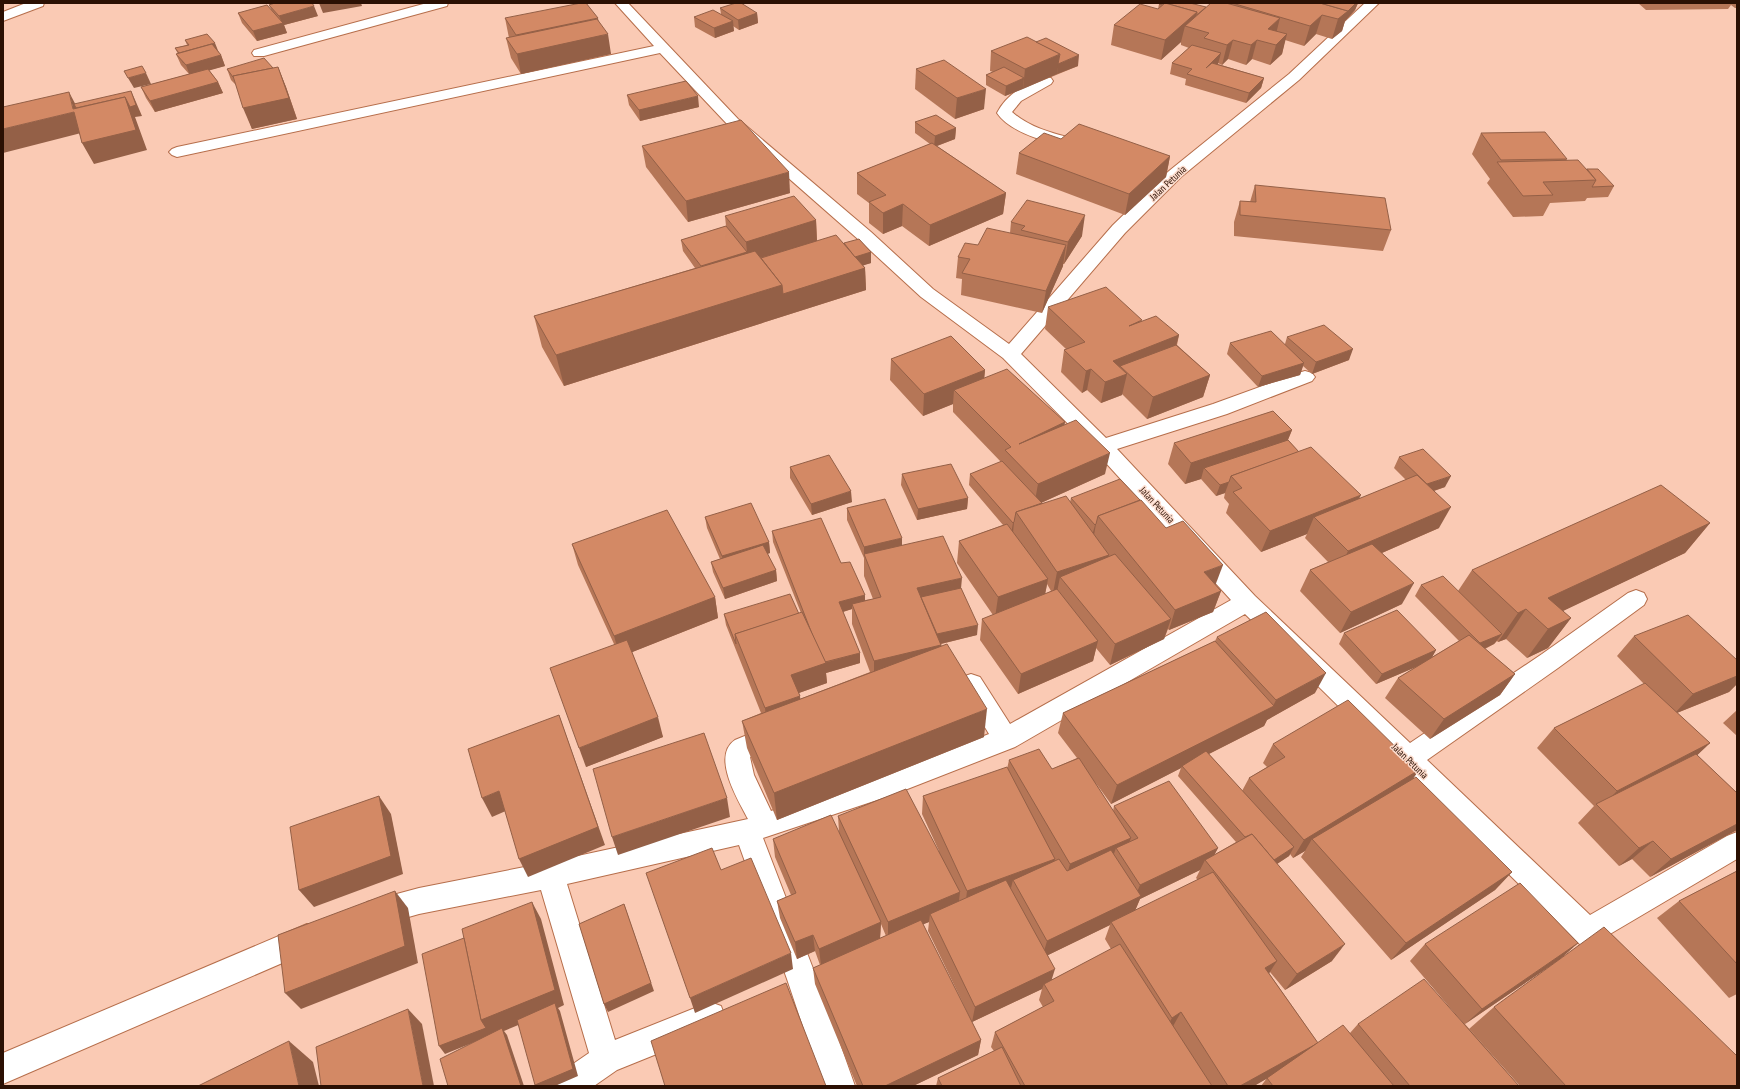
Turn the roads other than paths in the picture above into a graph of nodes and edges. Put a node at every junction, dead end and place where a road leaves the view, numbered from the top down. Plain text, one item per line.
1 (38, 3) edge
2 (442, 3) edge
3 (621, 3) edge
4 (1365, 5) edge
5 (3, 17) edge
6 (663, 48) junction
7 (259, 53) dead end
8 (1046, 81) edge
9 (1099, 151) edge
10 (177, 152) dead end
11 (1010, 354) junction
12 (1305, 377) dead end
13 (1102, 446) junction
14 (1636, 599) dead end
15 (1247, 602) junction
16 (952, 669) edge
17 (793, 727) edge
18 (1006, 739) junction
19 (1408, 759) junction
20 (756, 828) junction
21 (1737, 845) edge
22 (550, 875) junction
23 (1587, 932) junction
24 (1627, 970) edge
25 (737, 1006) edge
26 (606, 1060) junction
27 (3, 1069) edge
28 (568, 1086) edge
29 (839, 1086) edge

1 - 5 street
2 - 7 street
3 - 6 street
4 - 11 street, Jalan Petunia
6 - 10 street
6 - 11 street
8 - 9 street
11 - 13 street, Jalan Petunia
12 - 13 street
13 - 15 street, Jalan Petunia
14 - 19 street
15 - 18 street
15 - 19 street, Jalan Petunia
16 - 18 street
17 - 20 street
18 - 20 street
19 - 23 street, Jalan Petunia
20 - 22 street
20 - 29 street
21 - 23 street
22 - 26 street
22 - 27 street
23 - 24 street, Jalan Petunia
25 - 26 street
26 - 28 street

